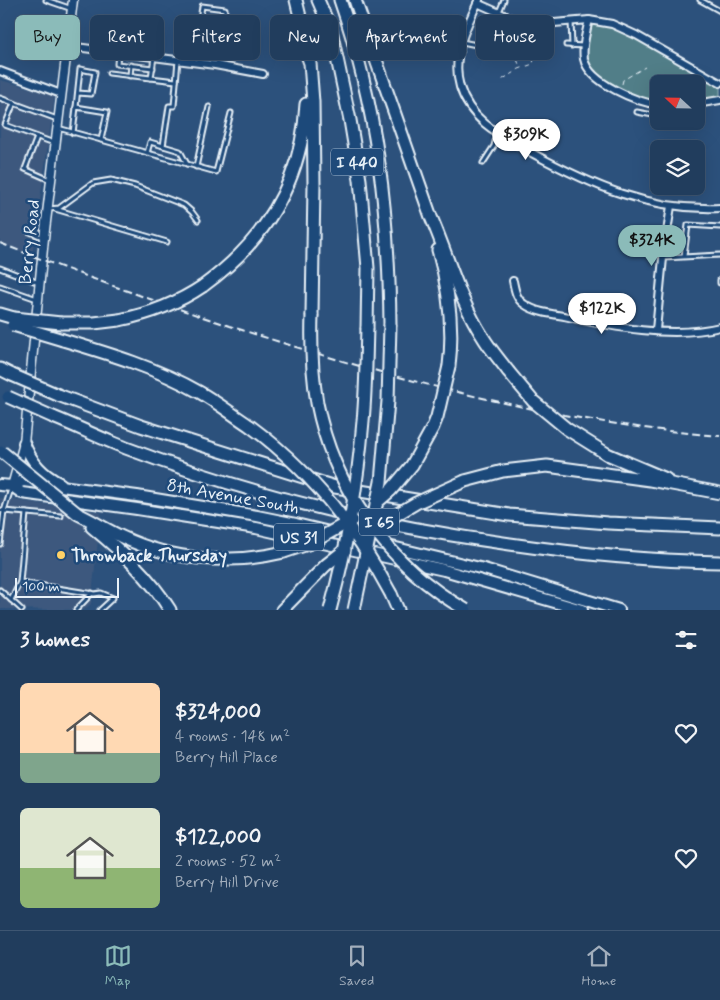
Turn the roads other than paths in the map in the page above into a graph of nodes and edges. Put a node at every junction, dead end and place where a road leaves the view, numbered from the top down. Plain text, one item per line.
1 (46, 0) edge
2 (73, 0) edge
3 (296, 0) edge
4 (318, 0) edge
5 (340, 0) edge
6 (355, 0) edge
7 (504, 0) edge
8 (700, 0) edge
9 (478, 2) edge
10 (72, 9) junction
11 (720, 11) edge
12 (498, 13) junction
13 (71, 15) edge
14 (300, 15) edge
15 (589, 20) junction
16 (571, 21) junction
17 (466, 30) edge
18 (566, 45) dead end
19 (572, 46) junction
20 (584, 46) junction
21 (66, 60) edge
22 (117, 60) edge
23 (154, 60) edge
24 (178, 60) joint
25 (306, 60) edge
26 (309, 60) edge
27 (458, 60) edge
28 (194, 62) junction
29 (132, 65) junction
30 (216, 65) junction
31 (153, 68) junction
32 (0, 71) edge
33 (109, 73) dead end
34 (263, 74) dead end
35 (130, 76) junction
36 (152, 78) junction
37 (176, 81) junction
38 (720, 83) edge
39 (78, 93) junction
40 (61, 94) junction
41 (0, 98) edge
42 (720, 100) edge
43 (705, 102) edge
44 (14, 103) junction
45 (650, 103) edge
46 (76, 107) junction
47 (209, 107) dead end
48 (637, 112) dead end
49 (231, 114) dead end
50 (650, 115) edge
51 (58, 120) junction
52 (57, 128) junction
53 (73, 132) junction
54 (497, 133) junction
55 (37, 137) junction
56 (101, 140) junction
57 (55, 144) junction
58 (163, 146) junction
59 (147, 153) junction
60 (483, 163) dead end
61 (187, 164) junction
62 (196, 167) junction
63 (51, 180) junction
64 (671, 206) junction
65 (720, 208) edge
66 (51, 209) junction
67 (431, 217) junction
68 (198, 220) dead end
69 (720, 227) edge
70 (28, 231) dead end
71 (44, 238) junction
72 (167, 242) dead end
73 (720, 255) edge
74 (684, 256) junction
75 (663, 258) junction
76 (0, 268) edge
77 (513, 281) dead end
78 (40, 283) junction
79 (0, 286) edge
80 (38, 300) junction
81 (0, 314) edge
82 (0, 320) edge
83 (14, 321) junction
84 (720, 327) edge
85 (656, 330) junction
86 (0, 369) edge
87 (4, 395) edge
88 (24, 443) junction
89 (1, 451) edge
90 (0, 485) edge
91 (12, 486) junction
92 (66, 487) junction
93 (689, 488) junction
94 (720, 493) edge
95 (2, 510) edge
96 (26, 512) junction
97 (78, 514) junction
98 (61, 516) dead end
99 (720, 528) edge
100 (0, 544) edge
101 (720, 562) edge
102 (20, 582) junction
103 (0, 590) edge
104 (92, 593) junction
105 (11, 600) junction
106 (22, 610) edge
107 (76, 610) edge
108 (100, 610) edge
109 (170, 610) edge
110 (282, 610) edge
111 (330, 610) edge
112 (354, 610) edge
113 (398, 610) edge
114 (466, 610) edge
115 (582, 610) edge
116 (618, 610) edge

1 - 10 lane
2 - 10 street, Berry Road
3 - 14 highway
4 - 111 highway, I 440, bridge
5 - 112 highway, I 440, bridge
6 - 67 highway
7 - 12 lane
8 - 11 lane
9 - 12 street
9 - 17 street
10 - 13 street, Berry Road
12 - 16 street
15 - 16 street
15 - 20 street
15 - 38 street
16 - 19 lane
18 - 19 lane
19 - 20 lane
20 - 45 street
21 - 40 street, Berry Road
22 - 29 lane
23 - 31 lane
24 - 28 street
24 - 37 lane
25 - 83 highway, bridge
26 - 114 highway, bridge
27 - 54 street
28 - 30 street
28 - 30 lane
29 - 31 lane
29 - 35 lane
30 - 34 street
31 - 36 lane
32 - 40 street
33 - 35 lane
35 - 36 lane
36 - 37 lane
37 - 58 lane
39 - 39 lane
39 - 46 lane
40 - 51 street, Berry Road
41 - 44 lane
42 - 43 street
44 - 51 lane
44 - 55 lane
46 - 53 lane
46 - 56 lane
47 - 62 lane
48 - 50 lane
49 - 62 lane
51 - 52 street, Berry Road
52 - 53 lane
52 - 57 street, Berry Road
53 - 56 lane
54 - 60 lane
54 - 64 street
55 - 57 lane
55 - 63 lane
56 - 59 lane
57 - 63 street, Berry Road
58 - 59 lane
58 - 61 lane
59 - 61 lane
61 - 62 lane
63 - 66 street, Berry Road
64 - 65 street
64 - 75 street
66 - 68 lane
66 - 71 street, Berry Road
66 - 72 lane
67 - 93 highway, bridge
67 - 97 highway, bridge
69 - 74 lane
70 - 71 lane
71 - 78 street, Berry Road
73 - 74 lane
74 - 75 lane
75 - 85 street
76 - 78 lane
77 - 85 street
78 - 80 street, Berry Road
79 - 80 lane
80 - 88 street, Berry Road
81 - 83 highway
82 - 83 highway
83 - 113 highway, bridge
84 - 85 street
86 - 99 highway, I 65, bridge
87 - 101 highway, I 65, bridge
88 - 91 street, Berry Road
88 - 92 main road
89 - 97 highway, bridge
90 - 91 main road, 8th Avenue South / US 31
91 - 92 main road, 8th Avenue South / US 31
91 - 95 lane
91 - 115 main road, 8th Avenue South / US 31
92 - 116 main road, 8th Avenue South / US 31
93 - 94 highway
93 - 110 highway, bridge
95 - 96 lane
95 - 100 lane
96 - 98 lane
96 - 102 lane
97 - 109 highway
102 - 104 lane
102 - 105 lane
103 - 105 lane
104 - 107 lane
104 - 108 lane
105 - 106 lane

